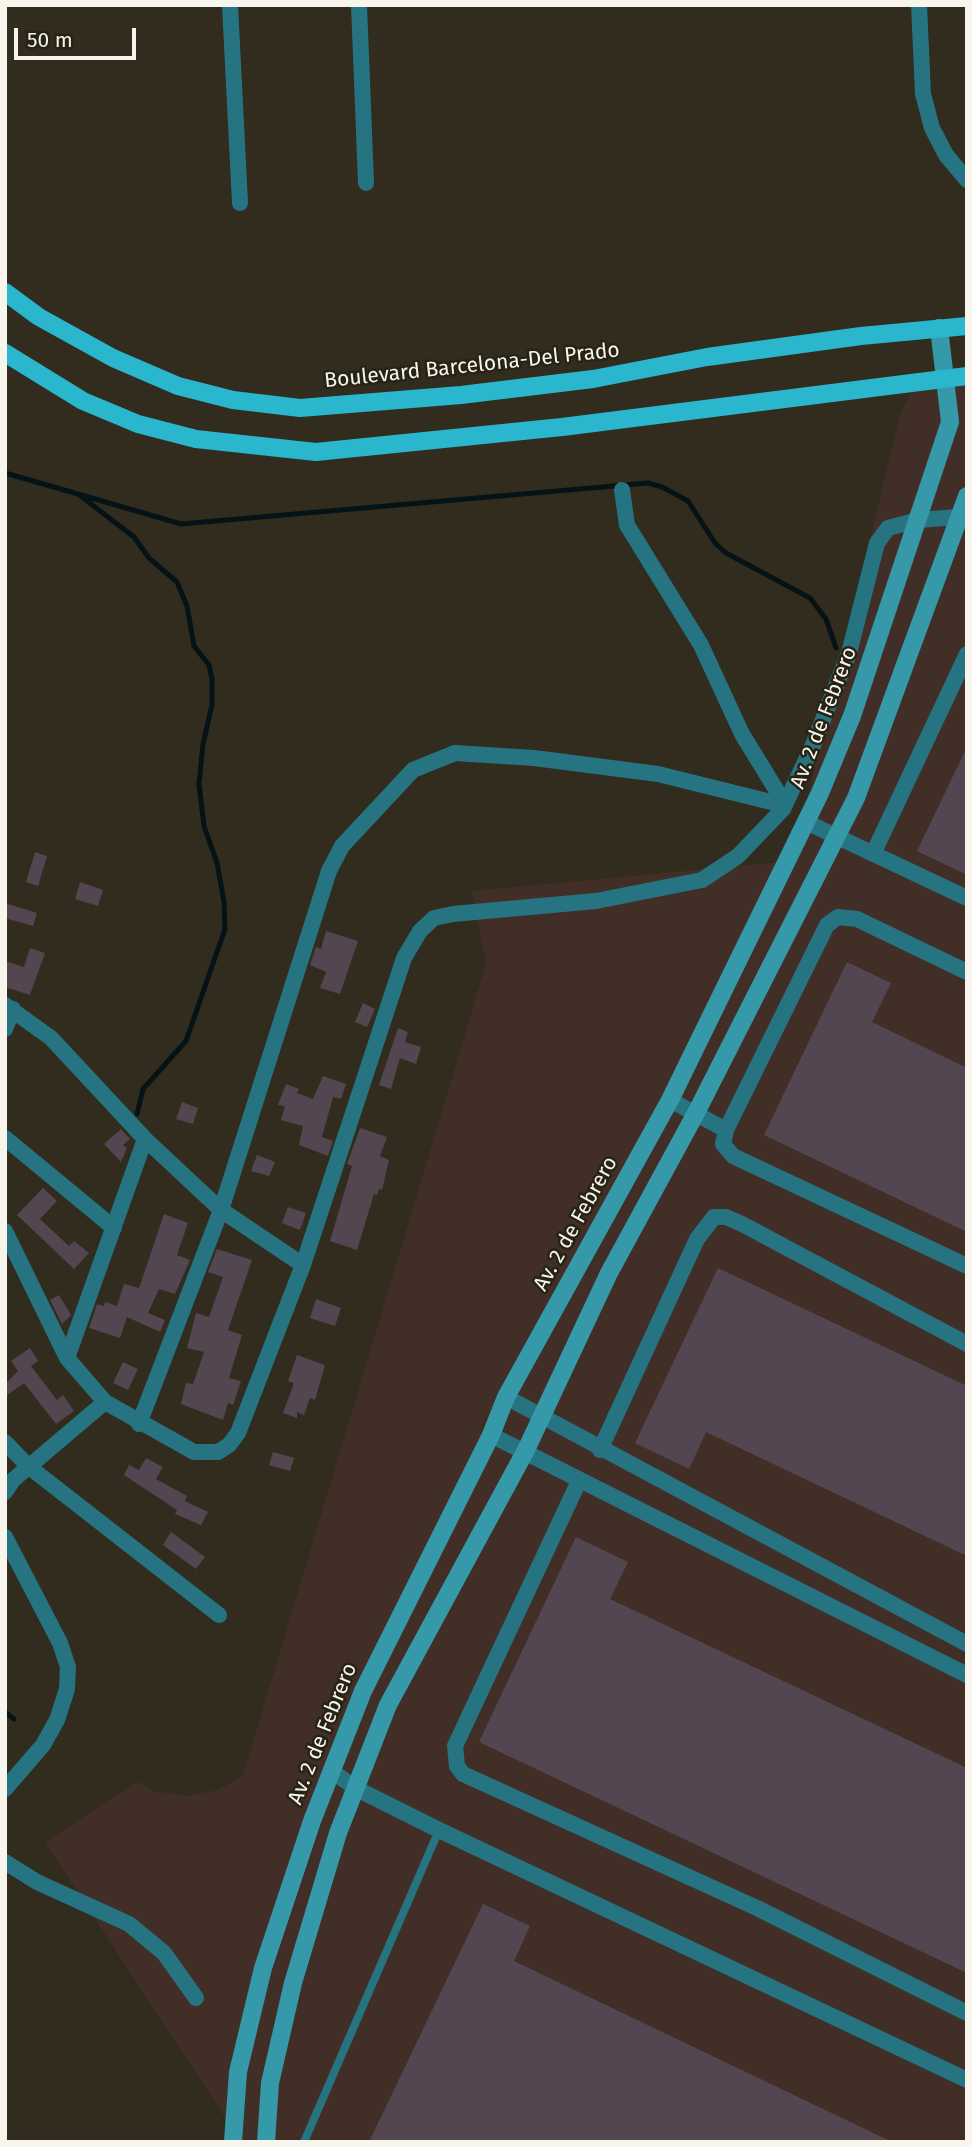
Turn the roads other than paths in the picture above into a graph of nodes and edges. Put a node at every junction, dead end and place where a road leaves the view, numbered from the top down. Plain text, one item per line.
1 (230, 5) edge
2 (359, 5) edge
3 (919, 5) edge
4 (967, 180) edge
5 (366, 183) dead end
6 (240, 203) dead end
7 (5, 292) edge
8 (967, 326) edge
9 (939, 328) junction
10 (5, 353) edge
11 (967, 376) edge
12 (946, 378) junction
13 (622, 490) dead end
14 (967, 496) edge
15 (958, 517) junction
16 (918, 520) junction
17 (967, 654) edge
18 (806, 822) junction
19 (837, 836) junction
20 (873, 854) junction
21 (967, 898) edge
22 (967, 972) edge
23 (9, 1007) edge
24 (5, 1029) edge
25 (670, 1100) junction
26 (696, 1113) junction
27 (726, 1130) junction
28 (5, 1138) edge
29 (145, 1139) junction
30 (221, 1210) junction
31 (114, 1228) junction
32 (5, 1231) edge
33 (303, 1265) junction
34 (967, 1266) edge
35 (967, 1344) edge
36 (67, 1358) junction
37 (506, 1397) junction
38 (105, 1402) junction
39 (540, 1416) junction
40 (139, 1424) junction
41 (491, 1435) junction
42 (5, 1442) edge
43 (526, 1450) junction
44 (600, 1450) junction
45 (28, 1466) junction
46 (579, 1481) junction
47 (5, 1492) edge
48 (5, 1537) edge
49 (219, 1615) dead end
50 (967, 1644) edge
51 (967, 1675) edge
52 (333, 1772) junction
53 (5, 1789) edge
54 (357, 1789) junction
55 (439, 1830) junction
56 (5, 1862) edge
57 (196, 1998) dead end
58 (967, 2013) edge
59 (967, 2080) edge
60 (233, 2142) edge
61 (266, 2142) edge
62 (304, 2142) edge

1 - 6 street
2 - 5 street
3 - 4 street
7 - 9 main road, Boulevard Barcelona-Del Prado
8 - 9 main road, Boulevard Barcelona-Del Prado
9 - 12 main road, Av. 2 de Febrero
10 - 12 main road
11 - 12 main road
12 - 16 main road, Av. 2 de Febrero
13 - 30 street
14 - 15 main road
15 - 16 street
15 - 19 main road
16 - 18 main road, Av. 2 de Febrero
16 - 33 street
17 - 20 street
18 - 19 street
18 - 25 main road, Av. 2 de Febrero
19 - 20 street
19 - 26 main road
20 - 21 street
22 - 27 street
23 - 24 street
23 - 29 street
25 - 26 street
25 - 37 main road, Av. 2 de Febrero
26 - 27 street
26 - 39 main road
27 - 34 street
28 - 31 street
29 - 30 street
29 - 31 street
30 - 33 street
30 - 40 street
31 - 36 street
32 - 36 street
33 - 40 street
35 - 44 street
36 - 38 street
37 - 39 street
37 - 41 main road, Av. 2 de Febrero
38 - 40 street
38 - 45 street
39 - 43 main road
39 - 44 street
41 - 43 street
41 - 52 main road, Av. 2 de Febrero
42 - 45 street
43 - 46 street
43 - 54 main road
44 - 50 street
45 - 47 street
45 - 49 street
46 - 51 street
46 - 58 street
48 - 53 street
52 - 54 street
52 - 60 main road, Av. 2 de Febrero
54 - 55 street
54 - 61 main road
55 - 59 street
55 - 62 lane
56 - 57 street

